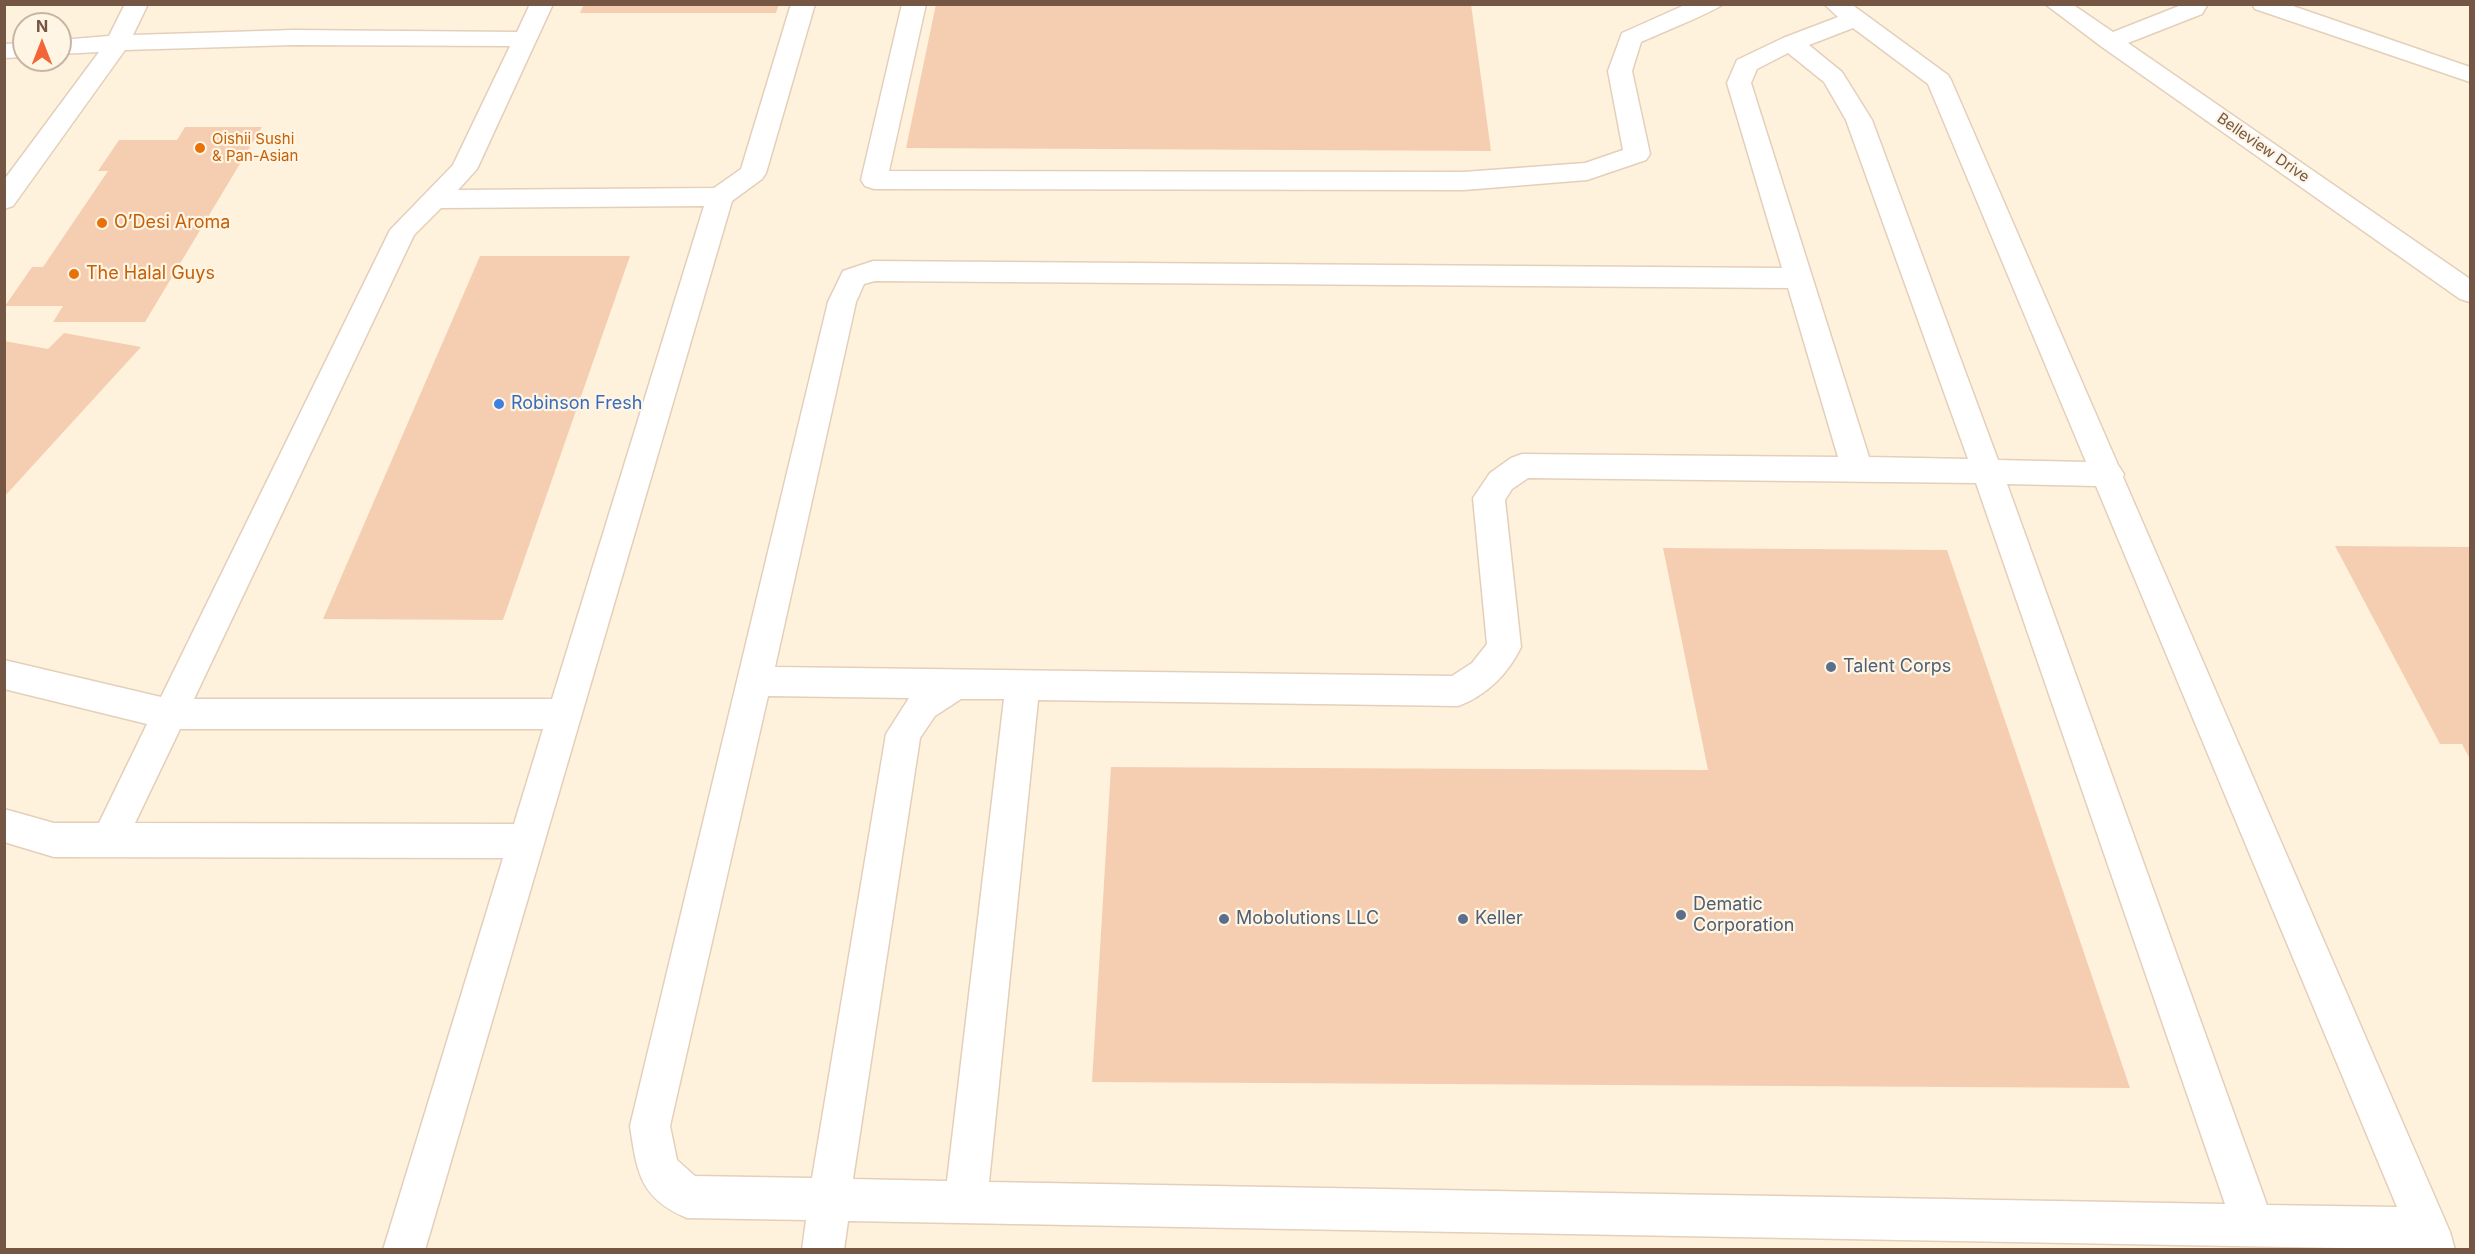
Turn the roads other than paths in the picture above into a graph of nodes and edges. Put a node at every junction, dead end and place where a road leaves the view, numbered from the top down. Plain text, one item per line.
1 (137, 4) edge
2 (542, 4) edge
3 (802, 4) edge
4 (914, 4) edge
5 (1712, 4) edge
6 (2056, 4) edge
7 (2197, 4) edge
8 (2263, 4) edge
9 (1845, 12) edge
10 (526, 39) junction
11 (118, 42) junction
12 (2110, 42) junction
13 (1791, 44) junction
14 (72, 46) edge
15 (2470, 75) edge
16 (720, 197) junction
17 (434, 199) junction
18 (4, 200) edge
19 (1799, 278) junction
20 (2470, 292) edge
21 (1857, 469) junction
22 (1987, 471) junction
23 (2109, 474) junction
24 (4, 674) edge
25 (755, 681) junction
26 (956, 684) junction
27 (1023, 685) junction
28 (169, 714) junction
29 (566, 714) junction
30 (4, 825) edge
31 (109, 840) junction
32 (527, 841) junction
33 (829, 1200) junction
34 (966, 1201) junction
35 (2253, 1225) junction
36 (2432, 1239) edge
37 (404, 1250) edge
38 (824, 1250) edge

1 - 11 street
2 - 10 street
3 - 16 street
4 - 5 street
6 - 12 street, Belleview Drive
7 - 12 street
8 - 15 street
9 - 13 street
9 - 23 street
10 - 11 street
10 - 17 street
11 - 14 street
11 - 18 street
12 - 20 street, Belleview Drive
13 - 19 street
13 - 22 street
16 - 17 street
16 - 29 street
17 - 28 street
19 - 21 street
19 - 25 street
21 - 22 street
21 - 27 street
22 - 23 street
22 - 35 street
23 - 36 street
24 - 28 street
25 - 26 street
25 - 33 street
26 - 27 street
26 - 33 street
27 - 34 street
28 - 29 street
28 - 31 street
29 - 32 street
30 - 31 street
31 - 32 street
32 - 37 street
33 - 34 street
33 - 38 street
34 - 35 street
35 - 36 street

